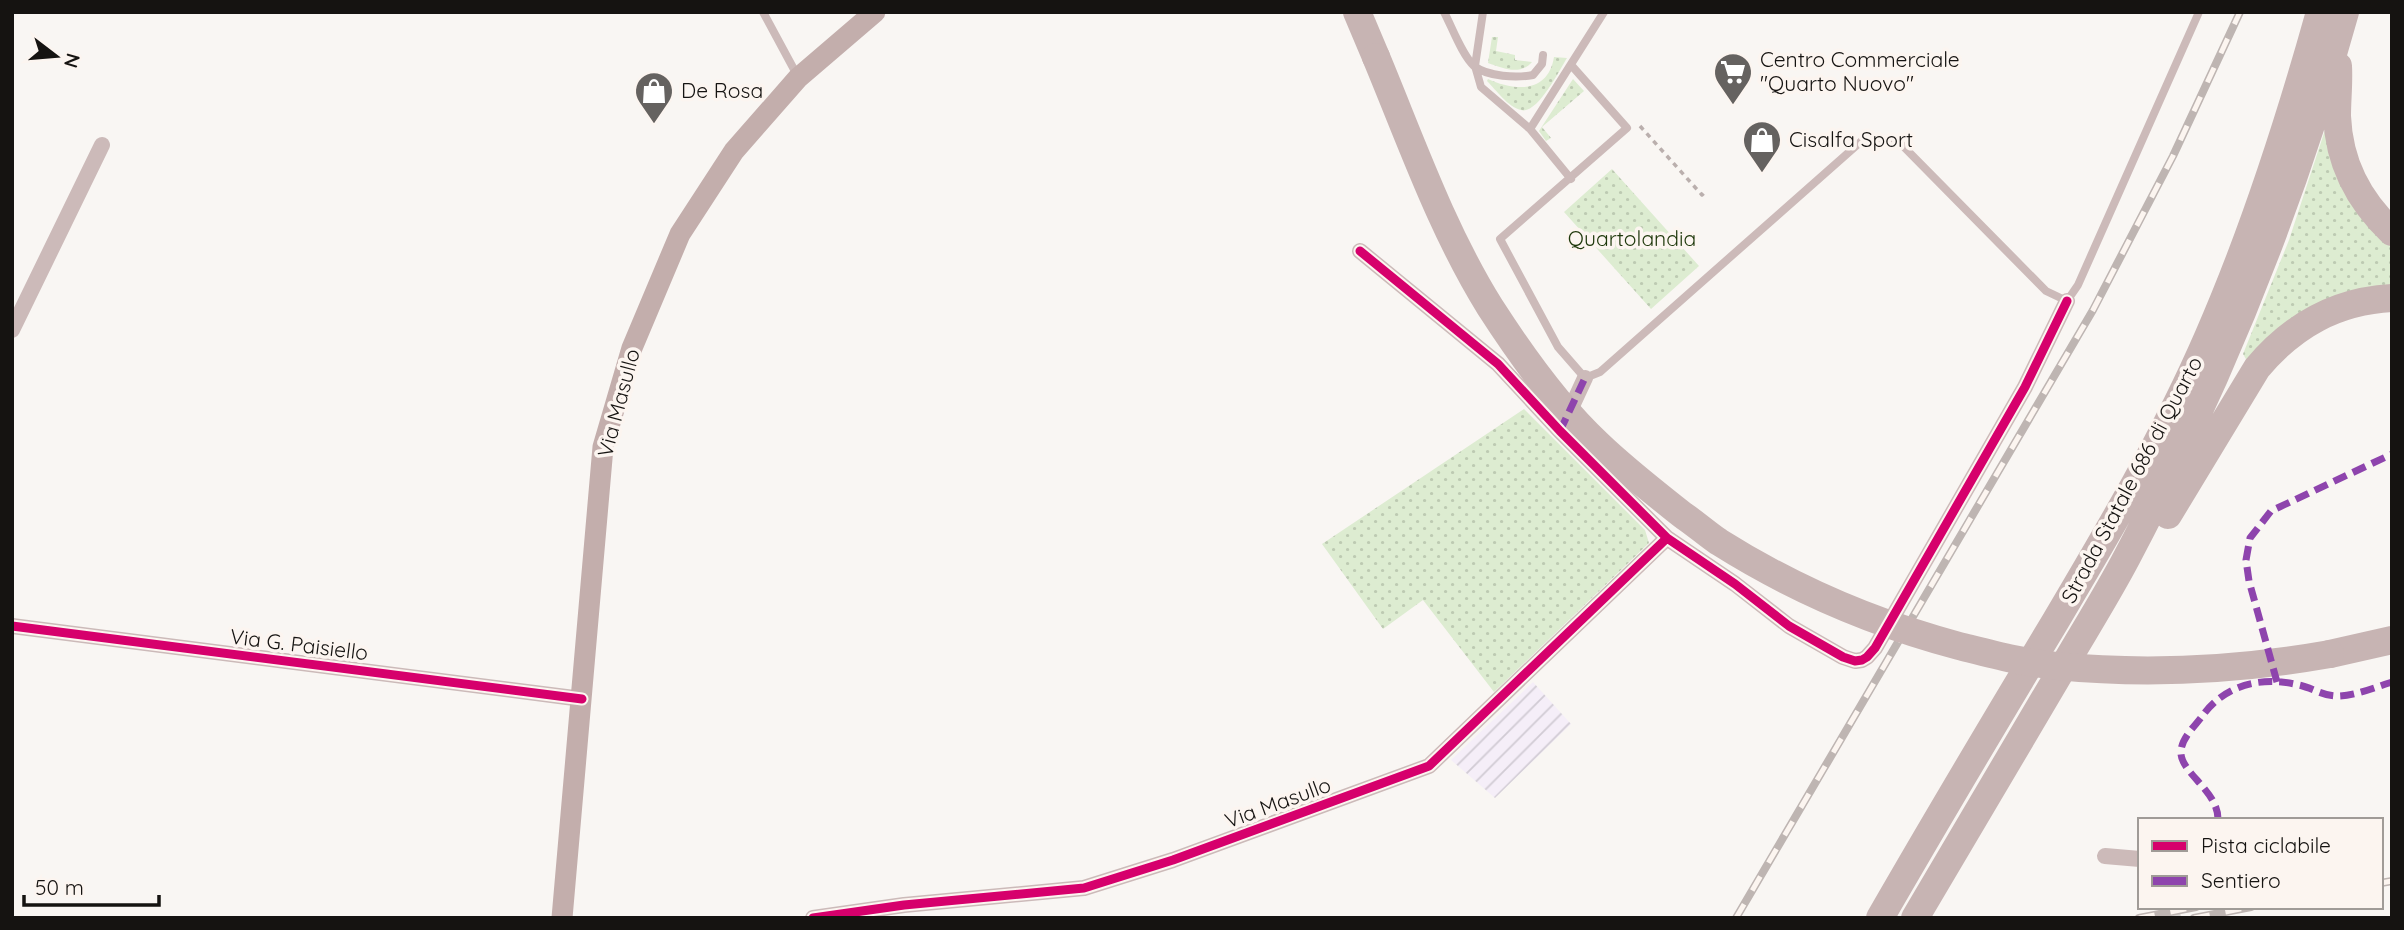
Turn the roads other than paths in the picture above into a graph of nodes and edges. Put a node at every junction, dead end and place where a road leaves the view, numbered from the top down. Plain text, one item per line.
1 (763, 12) edge
2 (875, 12) edge
3 (1357, 12) edge
4 (1444, 12) edge
5 (1483, 12) edge
6 (1604, 12) edge
7 (2199, 12) edge
8 (2320, 12) edge
9 (2345, 12) edge
10 (2336, 43) junction
11 (1543, 55) dead end
12 (1475, 66) junction
13 (1572, 66) junction
14 (799, 78) junction
15 (1530, 129) junction
16 (102, 145) dead end
17 (1571, 179) junction
18 (2392, 232) edge
19 (1360, 251) dead end
20 (2392, 298) edge
21 (2067, 301) junction
22 (12, 330) edge
23 (1585, 378) junction
24 (1560, 431) junction
25 (1667, 538) junction
26 (2125, 560) junction
27 (12, 626) edge
28 (2392, 640) edge
29 (582, 699) junction
30 (2105, 856) dead end
31 (2138, 859) edge
32 (562, 918) edge
33 (813, 918) edge
34 (1880, 918) edge
35 (1915, 918) edge

1 - 14 lane
2 - 14 main road, Via Masullo
3 - 28 highway, bridge
4 - 12 lane
5 - 12 lane
6 - 13 lane
7 - 21 lane
8 - 34 highway, Strada Statale 686 di Quarto
9 - 10 highway, Strada Statale 686 di Quarto
10 - 18 highway
10 - 26 highway, Strada Statale 686 di Quarto
11 - 12 lane
12 - 15 lane
13 - 15 lane
13 - 17 lane
14 - 29 main road, Via Masullo
15 - 17 lane
16 - 22 street
17 - 23 lane
19 - 24 street
20 - 26 highway
21 - 23 lane
21 - 25 street
23 - 24 street
24 - 25 street
25 - 33 street, Via Masullo
26 - 35 highway, Strada Statale 686 di Quarto
27 - 29 street, Via G. Paisiello
29 - 32 main road, Via Masullo
30 - 31 street

